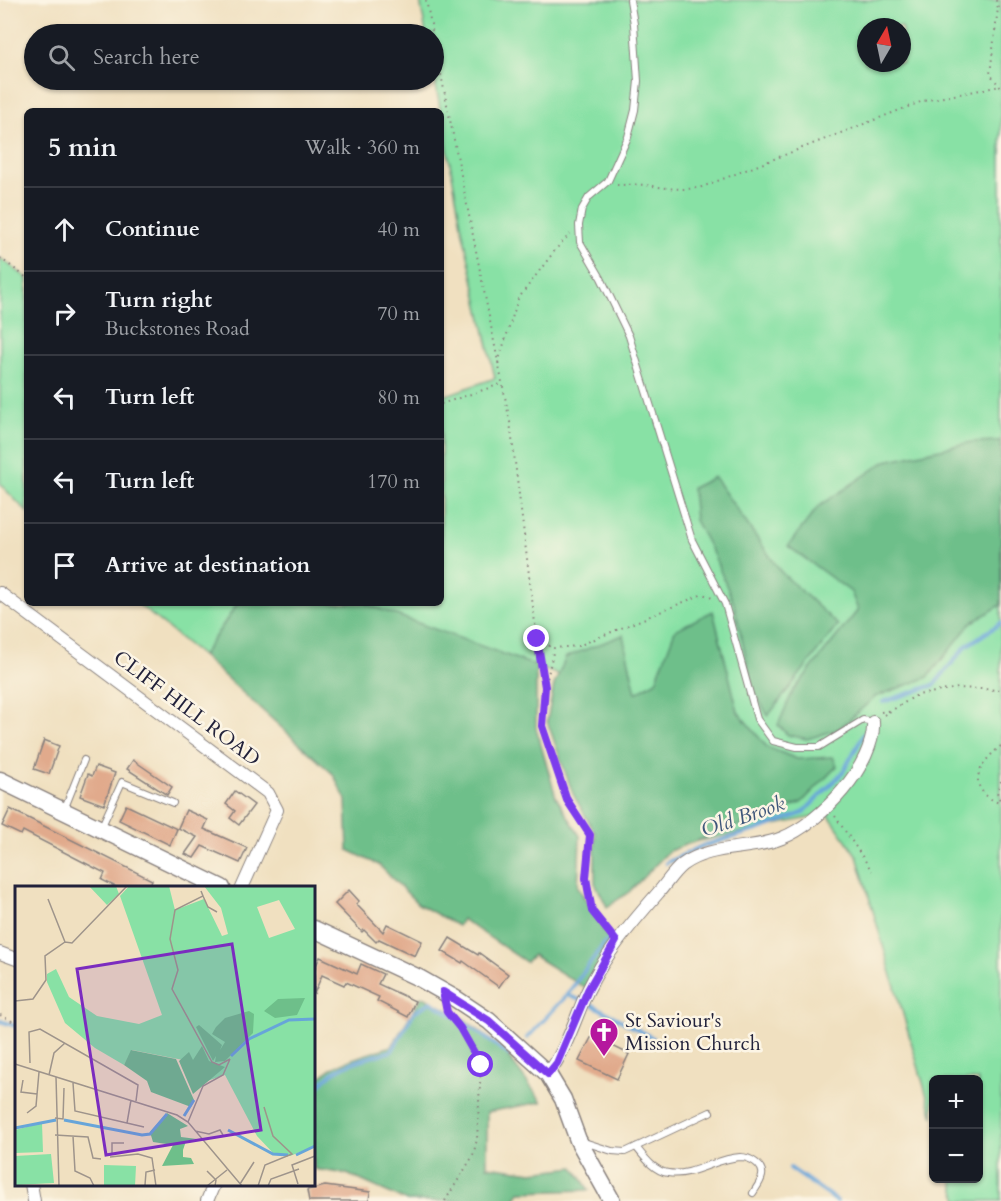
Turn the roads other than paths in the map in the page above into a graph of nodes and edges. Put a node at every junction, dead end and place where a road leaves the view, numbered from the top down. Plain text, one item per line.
1 (630, 0) edge
2 (0, 592) edge
3 (873, 722) joint
4 (84, 760) dead end
5 (0, 780) edge
6 (173, 802) dead end
7 (63, 810) junction
8 (100, 828) junction
9 (214, 886) edge
10 (243, 886) edge
11 (315, 929) edge
12 (0, 953) edge
13 (15, 959) edge
14 (548, 1074) junction
15 (710, 1113) dead end
16 (578, 1140) junction
17 (636, 1147) junction
18 (31, 1186) edge
19 (214, 1186) edge
20 (753, 1193) dead end
21 (34, 1201) edge
22 (207, 1201) edge
23 (612, 1201) edge

1 - 3 lane
2 - 10 street, CLIFF HILL ROAD
3 - 14 street
4 - 7 lane
5 - 7 main road
6 - 8 lane
7 - 8 main road
8 - 9 main road
11 - 14 main road
12 - 13 street
14 - 16 main road
15 - 17 lane
16 - 17 lane
16 - 23 main road
17 - 20 lane
18 - 21 street
19 - 22 street

